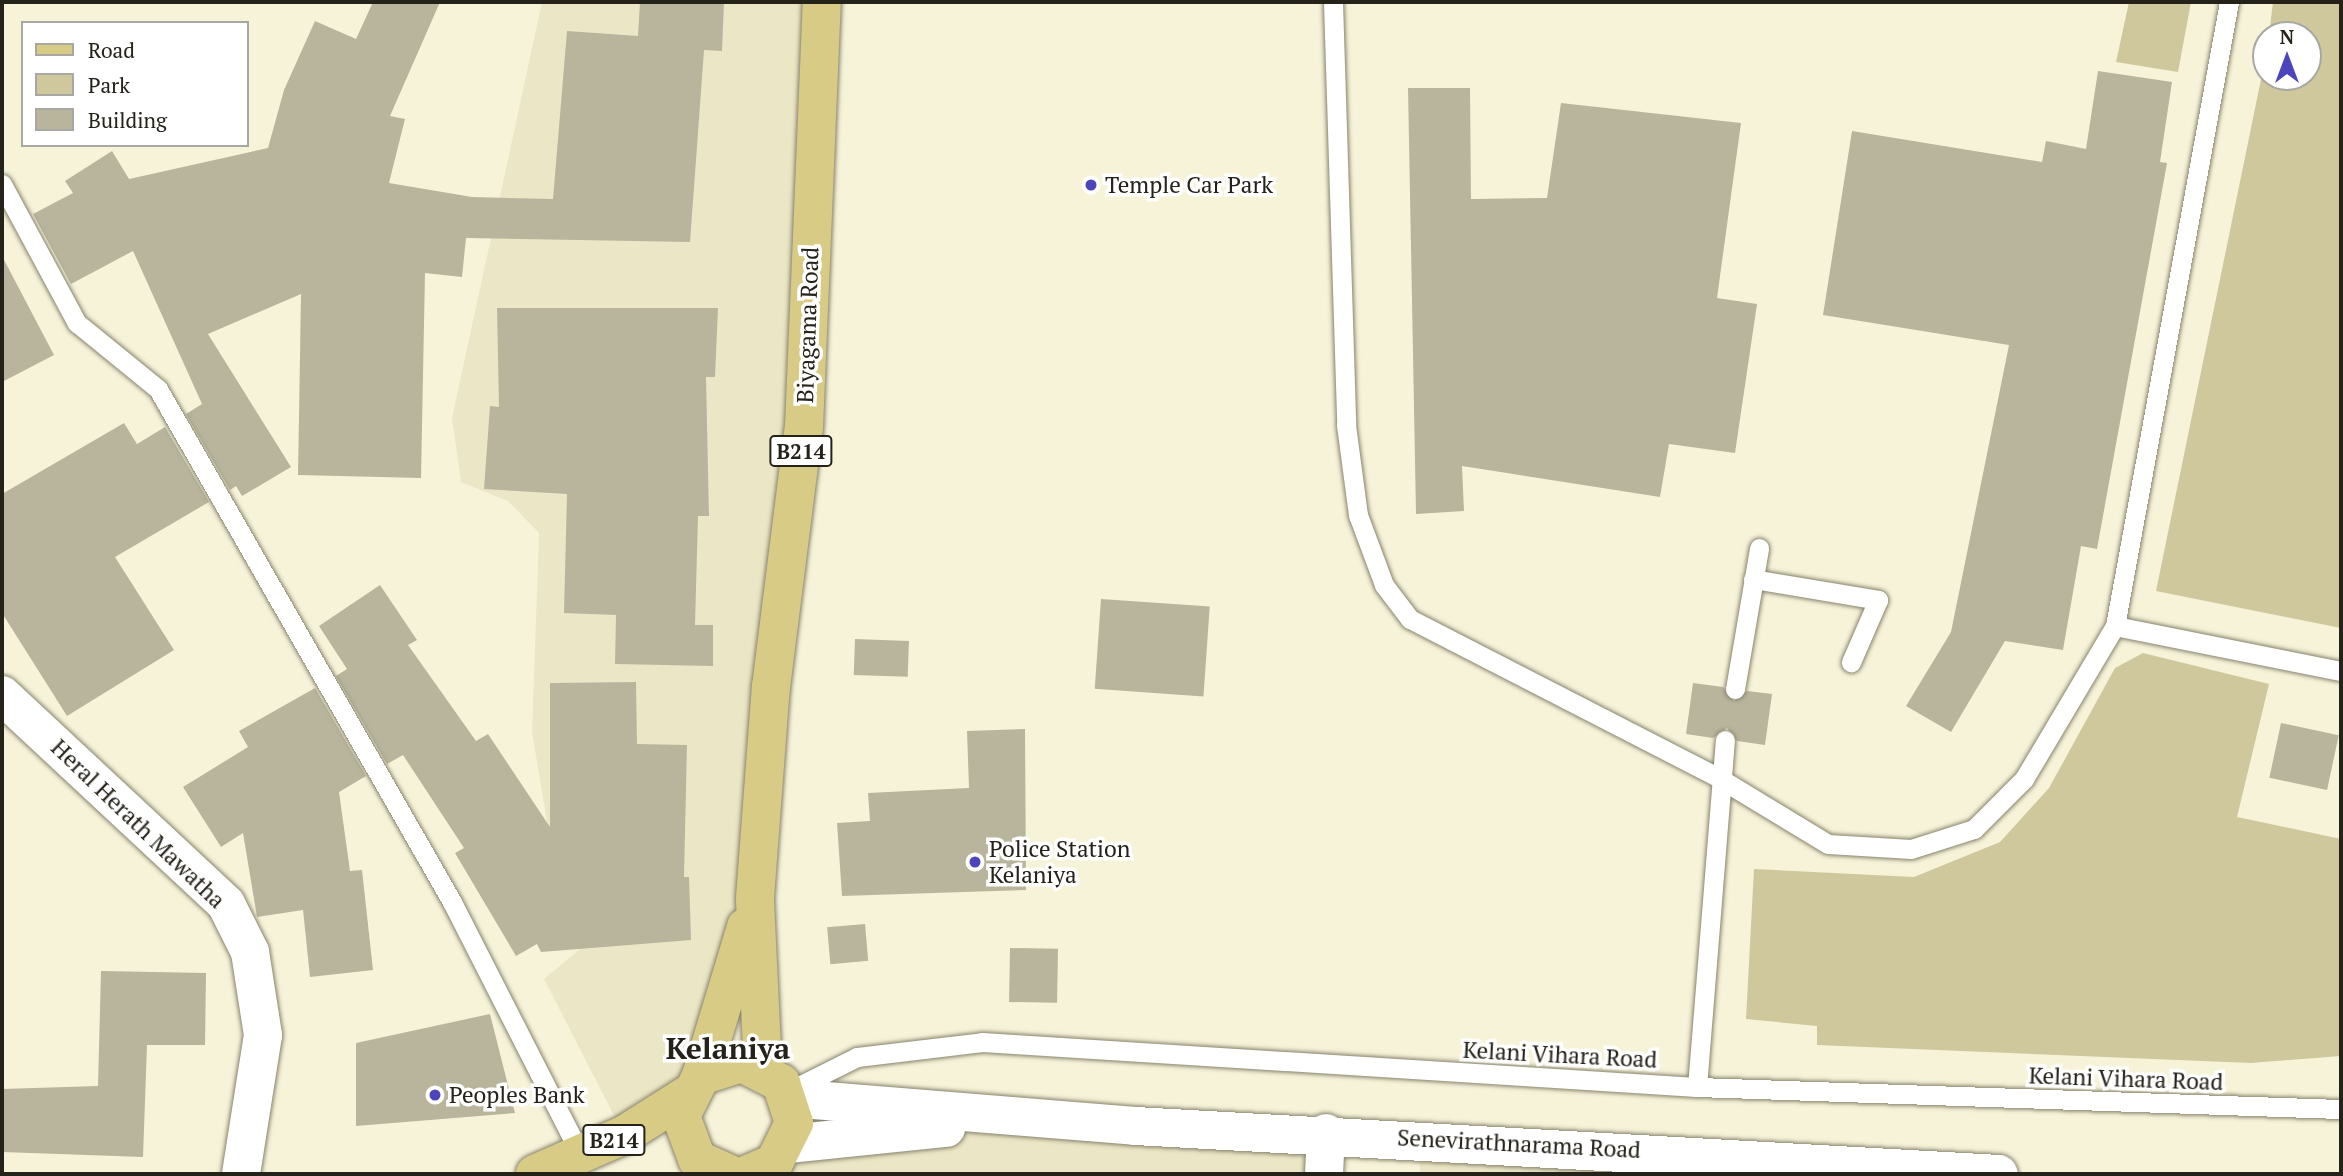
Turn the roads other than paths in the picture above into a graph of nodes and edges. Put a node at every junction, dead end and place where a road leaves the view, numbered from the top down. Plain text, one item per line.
1 (822, 2) edge
2 (1333, 2) edge
3 (2229, 2) edge
4 (2, 184) edge
5 (1759, 548) dead end
6 (1754, 579) junction
7 (2115, 626) junction
8 (1851, 662) dead end
9 (2341, 671) edge
10 (1735, 689) dead end
11 (2, 695) edge
12 (1726, 740) dead end
13 (1719, 778) junction
14 (755, 898) junction
15 (694, 1085) junction
16 (779, 1087) junction
17 (1697, 1087) junction
18 (2341, 1109) edge
19 (1039, 1119) junction
20 (1326, 1133) junction
21 (788, 1144) junction
22 (582, 1157) junction
23 (722, 1173) edge
24 (241, 1174) edge
25 (535, 1174) edge
26 (1324, 1174) edge
27 (1999, 1174) edge

1 - 14 main road, Biyagama Road / B214
2 - 13 lane
3 - 7 lane
4 - 22 lane
5 - 6 lane
6 - 8 lane
6 - 10 lane
7 - 9 lane
7 - 13 lane
11 - 24 street, Heral Herath Mawatha
12 - 13 lane
13 - 17 lane
14 - 15 main road, Biyagama Road / B214
14 - 16 main road, Biyagama Road / B214
15 - 16 main road
15 - 22 main road, B214
15 - 23 main road
16 - 17 lane, Kelani Vihara Road
16 - 19 street, Senevirathnarama Road
16 - 21 main road
17 - 18 lane, Kelani Vihara Road
19 - 20 street, Senevirathnarama Road
19 - 21 street, Senevirathnarama Road
20 - 26 street
20 - 27 street, Senevirathnarama Road
21 - 23 main road
22 - 25 main road, B214

